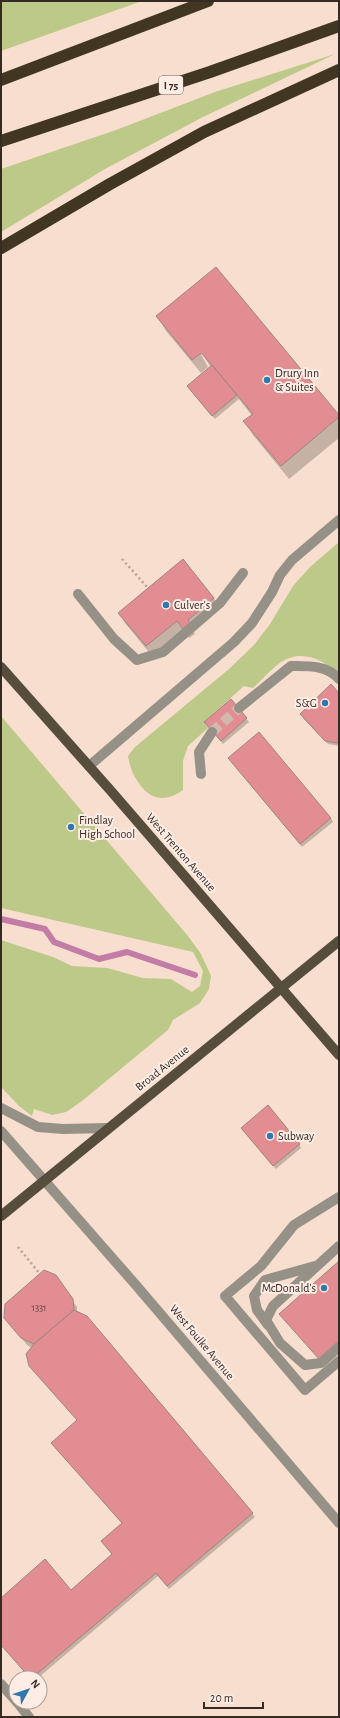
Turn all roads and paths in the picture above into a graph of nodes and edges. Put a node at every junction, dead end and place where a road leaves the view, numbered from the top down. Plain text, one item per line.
1 (208, 1) edge
2 (339, 26) edge
3 (339, 70) edge
4 (1, 80) edge
5 (1, 141) edge
6 (1, 248) edge
7 (339, 520) edge
8 (122, 559) dead end
9 (243, 573) dead end
10 (148, 588) dead end
11 (78, 594) dead end
12 (1, 667) edge
13 (339, 679) edge
14 (239, 708) tunnel mouth
15 (212, 732) tunnel mouth
16 (89, 766) junction
17 (201, 774) dead end
18 (339, 941) edge
19 (281, 988) junction
20 (339, 1055) edge
21 (1, 1108) edge
22 (108, 1128) junction
23 (1, 1131) edge
24 (43, 1180) junction
25 (339, 1197) edge
26 (1, 1216) edge
27 (339, 1246) edge
28 (18, 1247) dead end
29 (317, 1266) junction
30 (40, 1274) dead end
31 (280, 1342) junction
32 (339, 1347) edge
33 (339, 1361) edge
34 (339, 1523) edge
35 (1, 1684) edge
36 (8, 1692) edge

1 - 4 highway
2 - 5 highway, I 75
3 - 6 highway
7 - 16 street
8 - 10 path
9 - 11 street
12 - 16 main road, West Trenton Avenue
13 - 14 street
15 - 17 street
16 - 19 main road, West Trenton Avenue
18 - 19 main road, Broad Avenue
19 - 20 main road, West Trenton Avenue
19 - 22 main road, Broad Avenue
21 - 22 street
22 - 24 main road, Broad Avenue
23 - 24 street, West Foulke Avenue
24 - 26 main road, Broad Avenue
24 - 34 street, West Foulke Avenue
25 - 33 street
27 - 29 street
28 - 30 path
29 - 31 street
29 - 31 street
31 - 32 street
35 - 36 street

